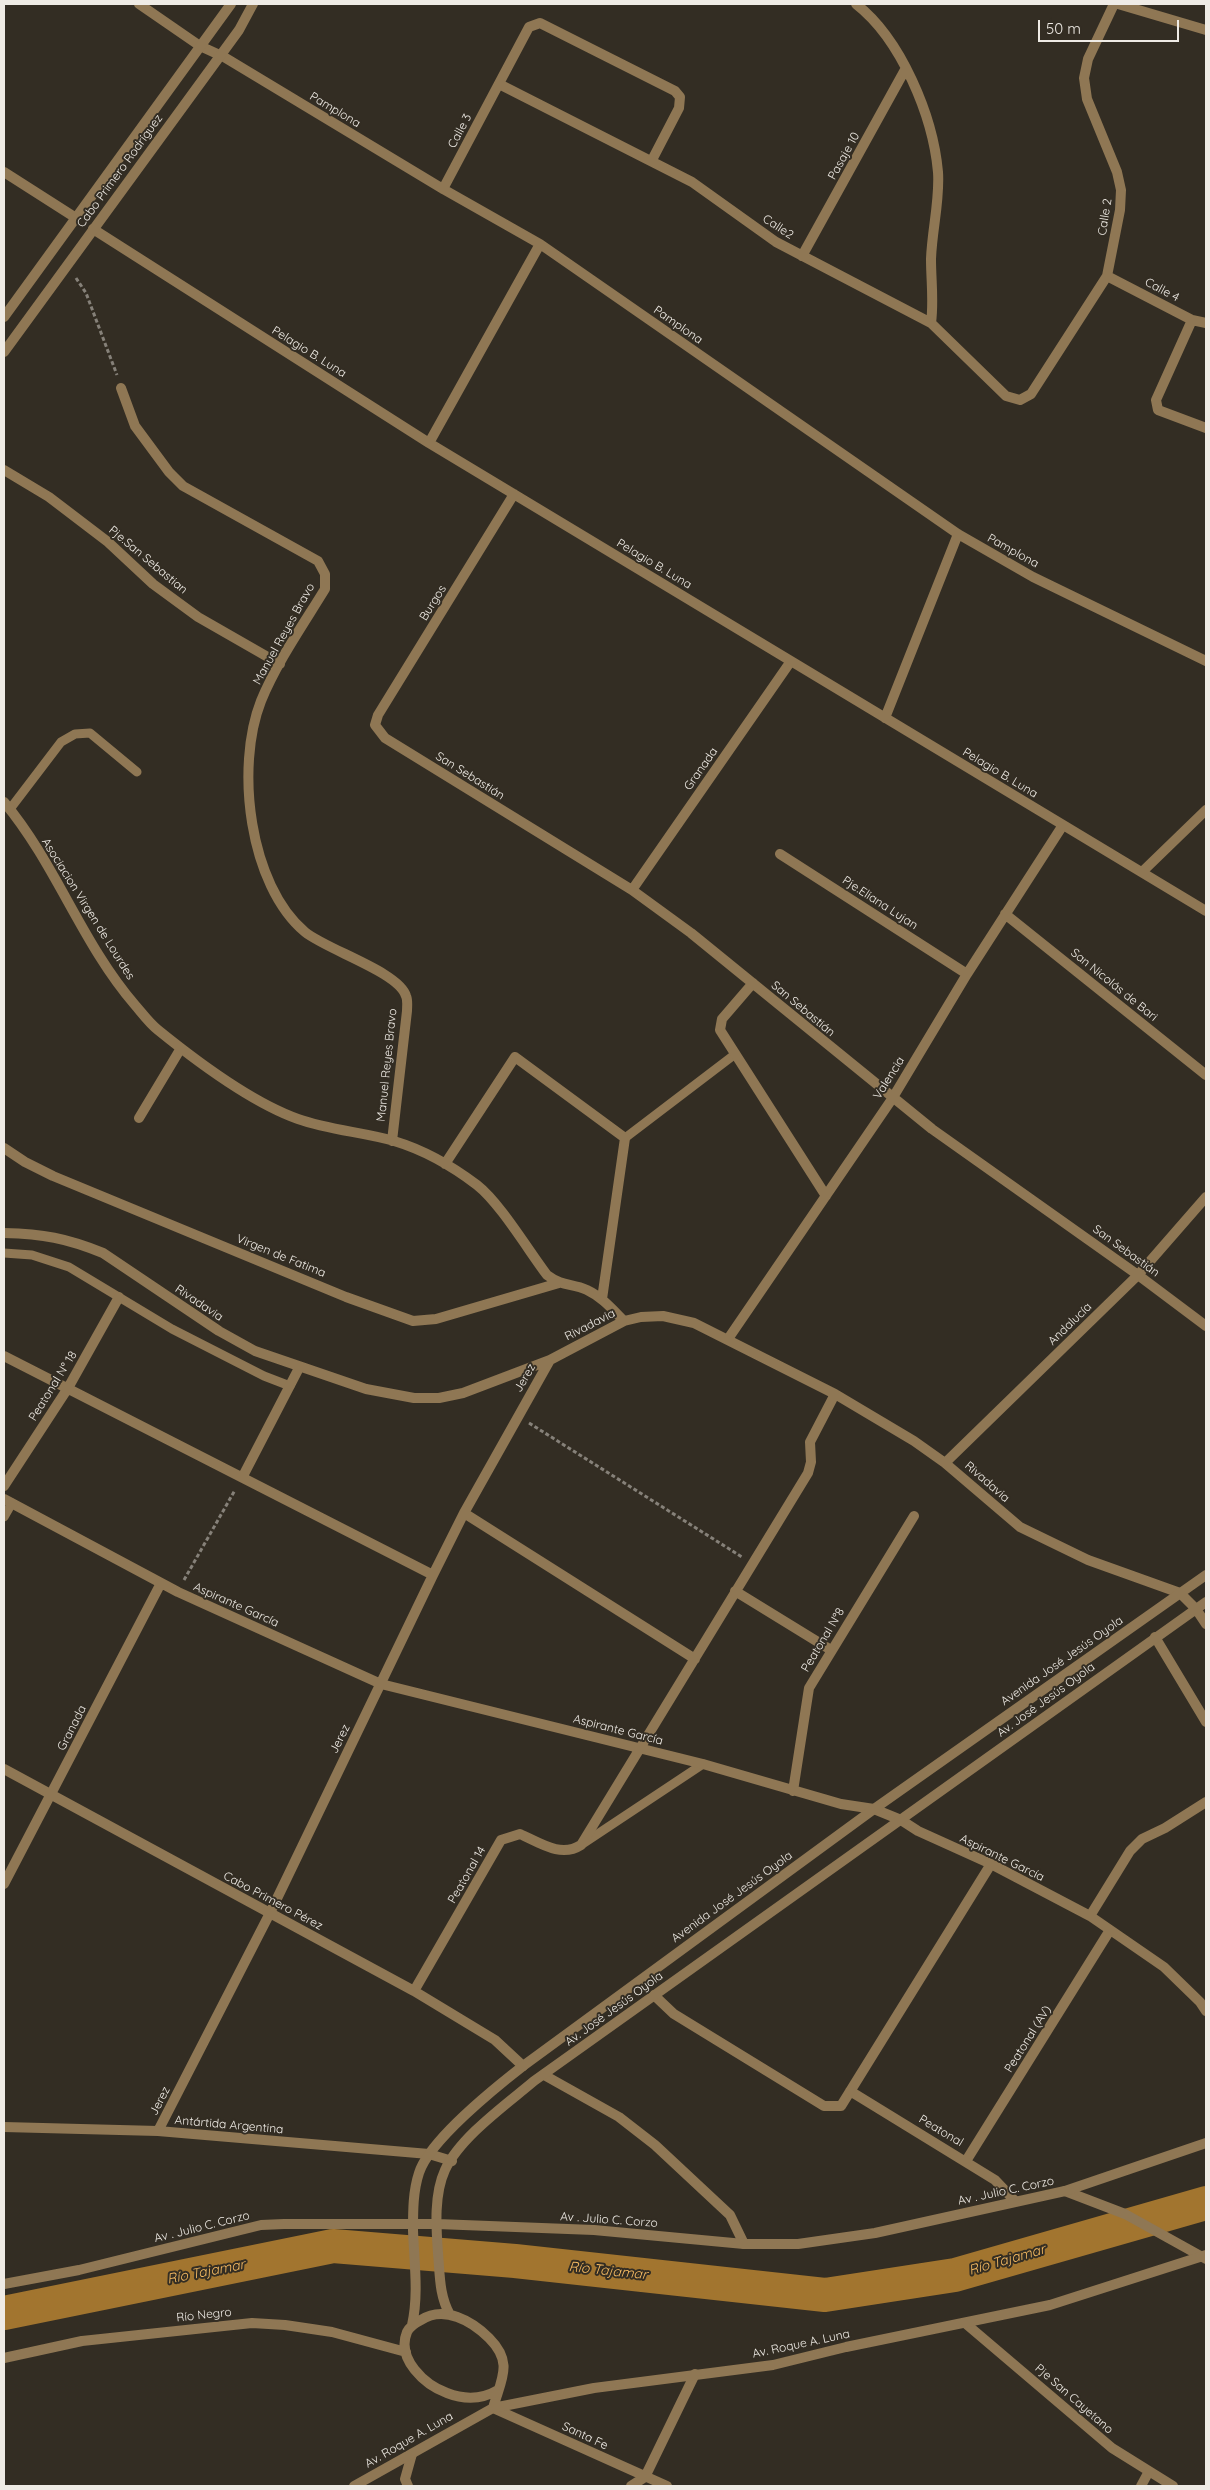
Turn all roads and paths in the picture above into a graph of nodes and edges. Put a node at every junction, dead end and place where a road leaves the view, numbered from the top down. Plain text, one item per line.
1 (139, 4) edge
2 (231, 4) edge
3 (253, 4) edge
4 (856, 4) edge
5 (1114, 4) edge
6 (1118, 4) edge
7 (1206, 30) edge
8 (200, 46) junction
9 (220, 55) junction
10 (906, 68) junction
11 (499, 84) junction
12 (652, 160) junction
13 (4, 172) edge
14 (443, 189) junction
15 (76, 218) junction
16 (93, 229) junction
17 (540, 244) junction
18 (802, 256) junction
19 (64, 269) junction
20 (1107, 276) junction
21 (8, 306) edge
22 (4, 317) edge
23 (1192, 320) junction
24 (1206, 323) edge
25 (931, 324) junction
26 (4, 352) edge
27 (121, 388) joint
28 (1031, 394) joint
29 (1206, 428) edge
30 (429, 443) junction
31 (4, 470) edge
32 (514, 494) junction
33 (958, 534) junction
34 (791, 661) junction
35 (1206, 661) edge
36 (280, 664) junction
37 (885, 718) junction
38 (375, 725) joint
39 (138, 772) dead end
40 (7, 805) edge
41 (1206, 810) edge
42 (1062, 825) junction
43 (780, 854) dead end
44 (1142, 872) junction
45 (632, 890) junction
46 (1206, 911) edge
47 (1005, 914) junction
48 (967, 974) junction
49 (753, 983) junction
50 (181, 1048) junction
51 (734, 1055) junction
52 (1206, 1075) edge
53 (892, 1098) junction
54 (139, 1118) dead end
55 (625, 1138) junction
56 (392, 1141) junction
57 (4, 1148) edge
58 (445, 1164) junction
59 (826, 1196) junction
60 (1206, 1197) edge
61 (4, 1232) edge
62 (4, 1253) edge
63 (1138, 1275) junction
64 (559, 1283) junction
65 (119, 1297) junction
66 (602, 1299) junction
67 (624, 1321) junction
68 (1206, 1326) edge
69 (728, 1339) junction
70 (4, 1356) edge
71 (550, 1360) junction
72 (299, 1368) junction
73 (290, 1386) junction
74 (68, 1388) junction
75 (835, 1394) junction
76 (518, 1416) junction
77 (945, 1462) junction
78 (243, 1476) junction
79 (4, 1486) edge
80 (8, 1501) edge
81 (464, 1514) junction
82 (914, 1516) dead end
83 (4, 1517) edge
84 (751, 1563) junction
85 (433, 1575) junction
86 (1206, 1575) edge
87 (161, 1583) junction
88 (735, 1591) junction
89 (178, 1592) junction
90 (1180, 1593) junction
91 (1206, 1602) edge
92 (1196, 1609) junction
93 (1206, 1624) edge
94 (1155, 1637) junction
95 (831, 1650) junction
96 (695, 1659) junction
97 (381, 1684) junction
98 (1206, 1722) edge
99 (640, 1748) junction
100 (703, 1764) junction
101 (4, 1768) edge
102 (793, 1791) junction
103 (51, 1796) junction
104 (1206, 1802) edge
105 (874, 1809) junction
106 (901, 1820) junction
107 (581, 1845) junction
108 (991, 1864) junction
109 (4, 1884) edge
110 (270, 1913) junction
111 (1090, 1916) junction
112 (1110, 1930) junction
113 (414, 1991) junction
114 (654, 1996) junction
115 (1206, 2011) edge
116 (523, 2066) junction
117 (544, 2075) junction
118 (850, 2091) junction
119 (4, 2127) edge
120 (158, 2131) junction
121 (1206, 2143) edge
122 (429, 2154) junction
123 (452, 2161) junction
124 (966, 2161) junction
125 (1065, 2191) junction
126 (1015, 2200) junction
127 (413, 2224) junction
128 (437, 2224) junction
129 (744, 2244) junction
130 (1205, 2257) edge
131 (4, 2284) edge
132 (450, 2315) junction
133 (965, 2323) junction
134 (412, 2325) junction
135 (406, 2352) junction
136 (4, 2358) edge
137 (695, 2374) junction
138 (498, 2390) junction
139 (461, 2398) junction
140 (493, 2408) junction
141 (412, 2454) junction
142 (1148, 2473) junction
143 (645, 2477) junction
144 (354, 2486) edge
145 (408, 2486) edge
146 (631, 2486) edge
147 (667, 2486) edge
148 (1141, 2486) edge
149 (1173, 2486) edge

1 - 8 street, Pamplona
2 - 8 street, Cabo Primero Rodríguez
3 - 9 street, Cabo Primero Rodríguez
4 - 10 street
5 - 20 street, Calle 2
6 - 7 street
8 - 9 street, Pamplona
8 - 15 street, Cabo Primero Rodríguez
9 - 14 street, Pamplona
9 - 16 street, Cabo Primero Rodríguez
10 - 18 street, Pasaje 10
10 - 25 street
11 - 12 street, Calle2
11 - 12 street, Calle 3
11 - 14 street, Calle 3
12 - 18 street, Calle2
13 - 15 street
14 - 17 street, Pamplona
15 - 21 street, Cabo Primero Rodríguez
16 - 19 street, Cabo Primero Rodríguez
16 - 30 street, Pelagio B. Luna
17 - 30 street
17 - 33 street, Pamplona
18 - 25 street, Calle2
19 - 26 street, Cabo Primero Rodríguez
19 - 27 path
20 - 23 street, Calle 4
20 - 28 street, Calle 2
21 - 22 street, Cabo Primero Rodríguez
23 - 24 street, Calle 4
23 - 29 street
25 - 28 street, Calle2
27 - 36 street, Manuel Reyes Bravo
30 - 32 street, Pelagio B. Luna
31 - 36 street, Pje.San Sebastian
32 - 34 street, Pelagio B. Luna
32 - 38 street, Burgos
33 - 35 street, Pamplona
33 - 37 street
34 - 37 street, Pelagio B. Luna
34 - 45 street, Granada
36 - 56 street, Manuel Reyes Bravo
37 - 42 street, Pelagio B. Luna
38 - 45 street, San Sebastián
39 - 40 lane
40 - 50 street, Asociacion Virgen de Lourdes
41 - 44 street
42 - 44 street, Pelagio B. Luna
42 - 47 street, Valencia
43 - 48 street, Pje.Eliana Lujan
44 - 46 street, Pelagio B. Luna
45 - 49 street, San Sebastián
47 - 48 street, Valencia
47 - 52 street, San Nicolás de Bari
48 - 53 street, Valencia
49 - 51 street
49 - 53 street, San Sebastián
50 - 54 street
50 - 56 street, Asociacion Virgen de Lourdes
51 - 55 lane
51 - 59 street
53 - 59 street, Valencia
53 - 63 street, San Sebastián
55 - 58 street
55 - 66 street
56 - 58 street, Asociacion Virgen de Lourdes
57 - 64 street, Virgen de Fatima
58 - 64 street, Asociacion Virgen de Lourdes
59 - 69 street, Valencia
60 - 63 street, Andalucía
61 - 72 street, Rivadavia
62 - 65 lane
63 - 68 street, San Sebastián
63 - 77 street, Andalucía
64 - 66 street, Asociacion Virgen de Lourdes
65 - 73 lane
65 - 74 street, Peatonal N° 18
66 - 67 street, Asociacion Virgen de Lourdes
67 - 69 street, Rivadavia
67 - 71 street, Rivadavia
69 - 75 street, Rivadavia
70 - 74 street
71 - 72 street, Rivadavia
71 - 76 street, Jerez
72 - 73 street
73 - 78 street
74 - 78 street
74 - 79 street, Peatonal N° 18
75 - 77 street, Rivadavia
75 - 84 street
76 - 81 street, Jerez
76 - 84 path
77 - 90 street, Rivadavia
78 - 85 street
78 - 89 path
80 - 83 lane
80 - 87 street, Aspirante García
81 - 85 street, Jerez
81 - 96 street
82 - 95 street, Peatonal N°8
84 - 88 street
85 - 97 street, Jerez
86 - 90 street, Avenida José Jesús Oyola
87 - 89 street, Aspirante García
87 - 103 street, Granada
88 - 95 street
88 - 96 street
89 - 97 street, Aspirante García
90 - 92 street, Rivadavia
90 - 105 street, Avenida José Jesús Oyola
91 - 92 street, Av. José Jesús Oyola
92 - 93 street, Rivadavia
92 - 94 street, Av. José Jesús Oyola
94 - 98 street
94 - 106 street, Av. José Jesús Oyola
95 - 102 street, Peatonal N°8
96 - 99 street
97 - 99 street, Aspirante García
97 - 110 street, Jerez
99 - 100 street, Aspirante García
99 - 107 street
100 - 102 street, Aspirante García
100 - 107 lane
101 - 103 street, Cabo Primero Pérez
102 - 105 street, Aspirante García
103 - 109 street, Granada
103 - 110 street, Cabo Primero Pérez
104 - 111 street
105 - 106 street, Aspirante García
105 - 116 street, Avenida José Jesús Oyola
106 - 108 street, Aspirante García
106 - 114 street, Av. José Jesús Oyola
107 - 113 street, Peatonal 14
108 - 111 street, Aspirante García
108 - 118 street
110 - 113 street, Cabo Primero Pérez
110 - 120 street, Jerez
111 - 112 street, Aspirante García
112 - 115 street, Aspirante García
112 - 124 street, Peatonal (AV)
113 - 116 street, Cabo Primero Pérez
114 - 117 street, Av. José Jesús Oyola
114 - 118 street
116 - 122 street, Avenida José Jesús Oyola
117 - 123 street, Av. José Jesús Oyola
117 - 129 street
118 - 124 street, Peatonal
119 - 120 street, Antártida Argentina
120 - 122 street, Antártida Argentina
121 - 125 street, Av . Julio C. Corzo
122 - 123 street, Antártida Argentina
122 - 127 street, Avenida José Jesús Oyola
123 - 128 street, Av. José Jesús Oyola
124 - 126 street, Peatonal
125 - 126 street, Av . Julio C. Corzo
125 - 130 street
126 - 129 street, Av . Julio C. Corzo
127 - 128 street, Av . Julio C. Corzo
127 - 131 street, Av . Julio C. Corzo
127 - 134 street, Avenida José Jesús Oyola
128 - 129 street, Av . Julio C. Corzo
128 - 132 street
130 - 133 street, Av. Roque A. Luna
132 - 134 street
132 - 138 street
133 - 137 street, Av. Roque A. Luna
133 - 142 street, Pje San Cayetano
134 - 135 street
135 - 136 street, Río Negro
135 - 139 street
137 - 140 street, Av. Roque A. Luna
137 - 143 street
138 - 139 street
138 - 140 street
139 - 140 street
140 - 141 street, Av. Roque A. Luna
140 - 143 street, Santa Fe
141 - 144 street, Av. Roque A. Luna
141 - 145 street
142 - 148 street
142 - 149 street, Pje San Cayetano
143 - 146 street
143 - 147 street, Santa Fe

